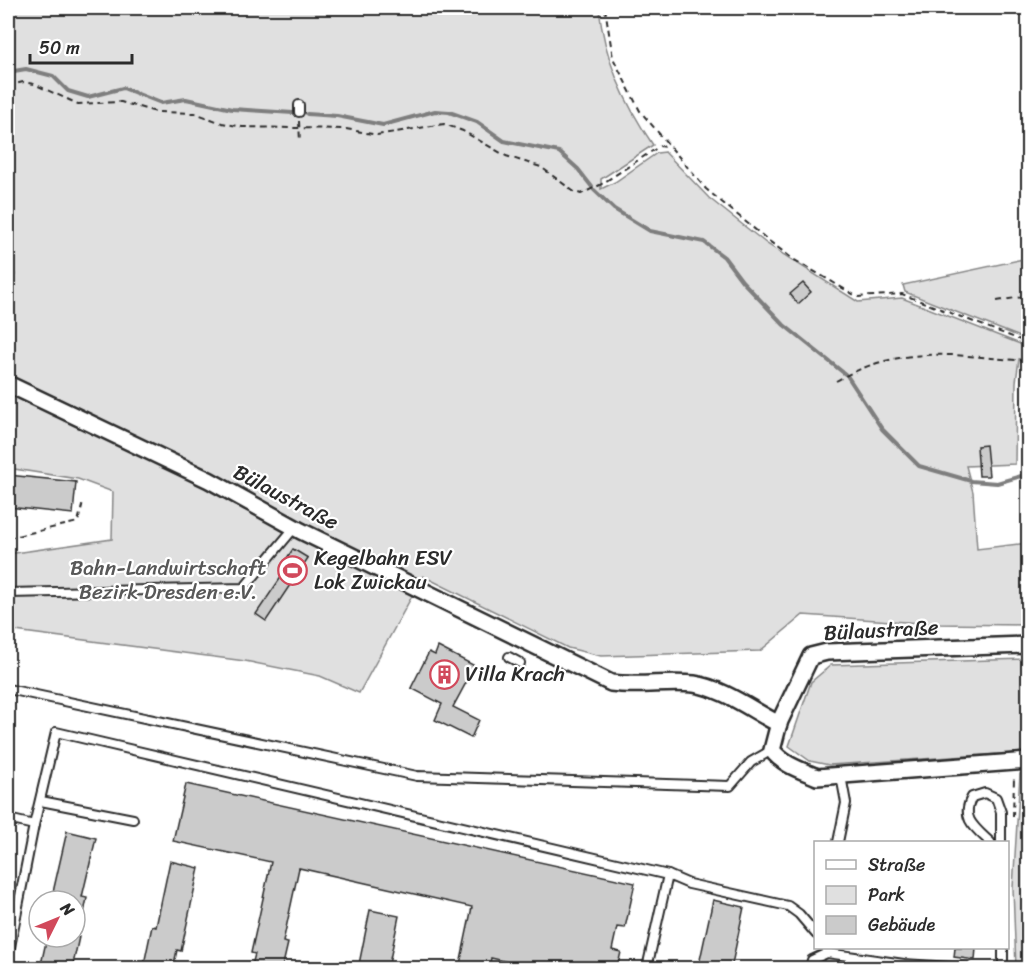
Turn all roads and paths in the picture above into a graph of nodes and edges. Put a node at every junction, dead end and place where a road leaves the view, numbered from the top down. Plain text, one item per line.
1 (605, 8) edge
2 (8, 86) edge
3 (299, 112) dead end
4 (299, 129) junction
5 (300, 142) dead end
6 (672, 148) junction
7 (1029, 296) edge
8 (997, 301) dead end
9 (1029, 344) edge
10 (1029, 361) edge
11 (836, 381) dead end
12 (8, 384) edge
13 (83, 502) dead end
14 (295, 527) junction
15 (8, 538) edge
16 (8, 593) edge
17 (1029, 645) edge
18 (509, 657) dead end
19 (520, 663) dead end
20 (8, 689) edge
21 (778, 724) junction
22 (772, 750) junction
23 (1022, 762) edge
24 (841, 776) junction
25 (41, 801) junction
26 (8, 819) edge
27 (133, 819) dead end
28 (34, 825) junction
29 (1012, 825) dead end
30 (838, 841) edge
31 (988, 841) edge
32 (1001, 841) edge
33 (668, 875) junction
34 (814, 932) edge
35 (1003, 949) edge
36 (826, 950) edge
37 (8, 957) edge
38 (903, 966) edge
39 (648, 969) edge
40 (810, 969) edge
41 (967, 969) edge
42 (1003, 969) edge

1 - 6 path
2 - 4 path
3 - 4 path
4 - 5 path
4 - 6 path
6 - 9 path
7 - 8 path
10 - 11 path
12 - 14 street, Bülaustraße
13 - 15 path
14 - 16 lane
14 - 21 street, Bülaustraße
17 - 21 street, Bülaustraße
18 - 19 lane
20 - 22 lane
21 - 22 street, Bülaustraße
22 - 24 street
23 - 24 street
23 - 29 path
24 - 30 lane
25 - 27 lane
25 - 28 lane
25 - 33 lane
26 - 28 lane
28 - 37 lane
31 - 32 lane
33 - 34 lane
33 - 39 lane
35 - 42 lane
36 - 38 lane
36 - 40 lane
38 - 41 lane

